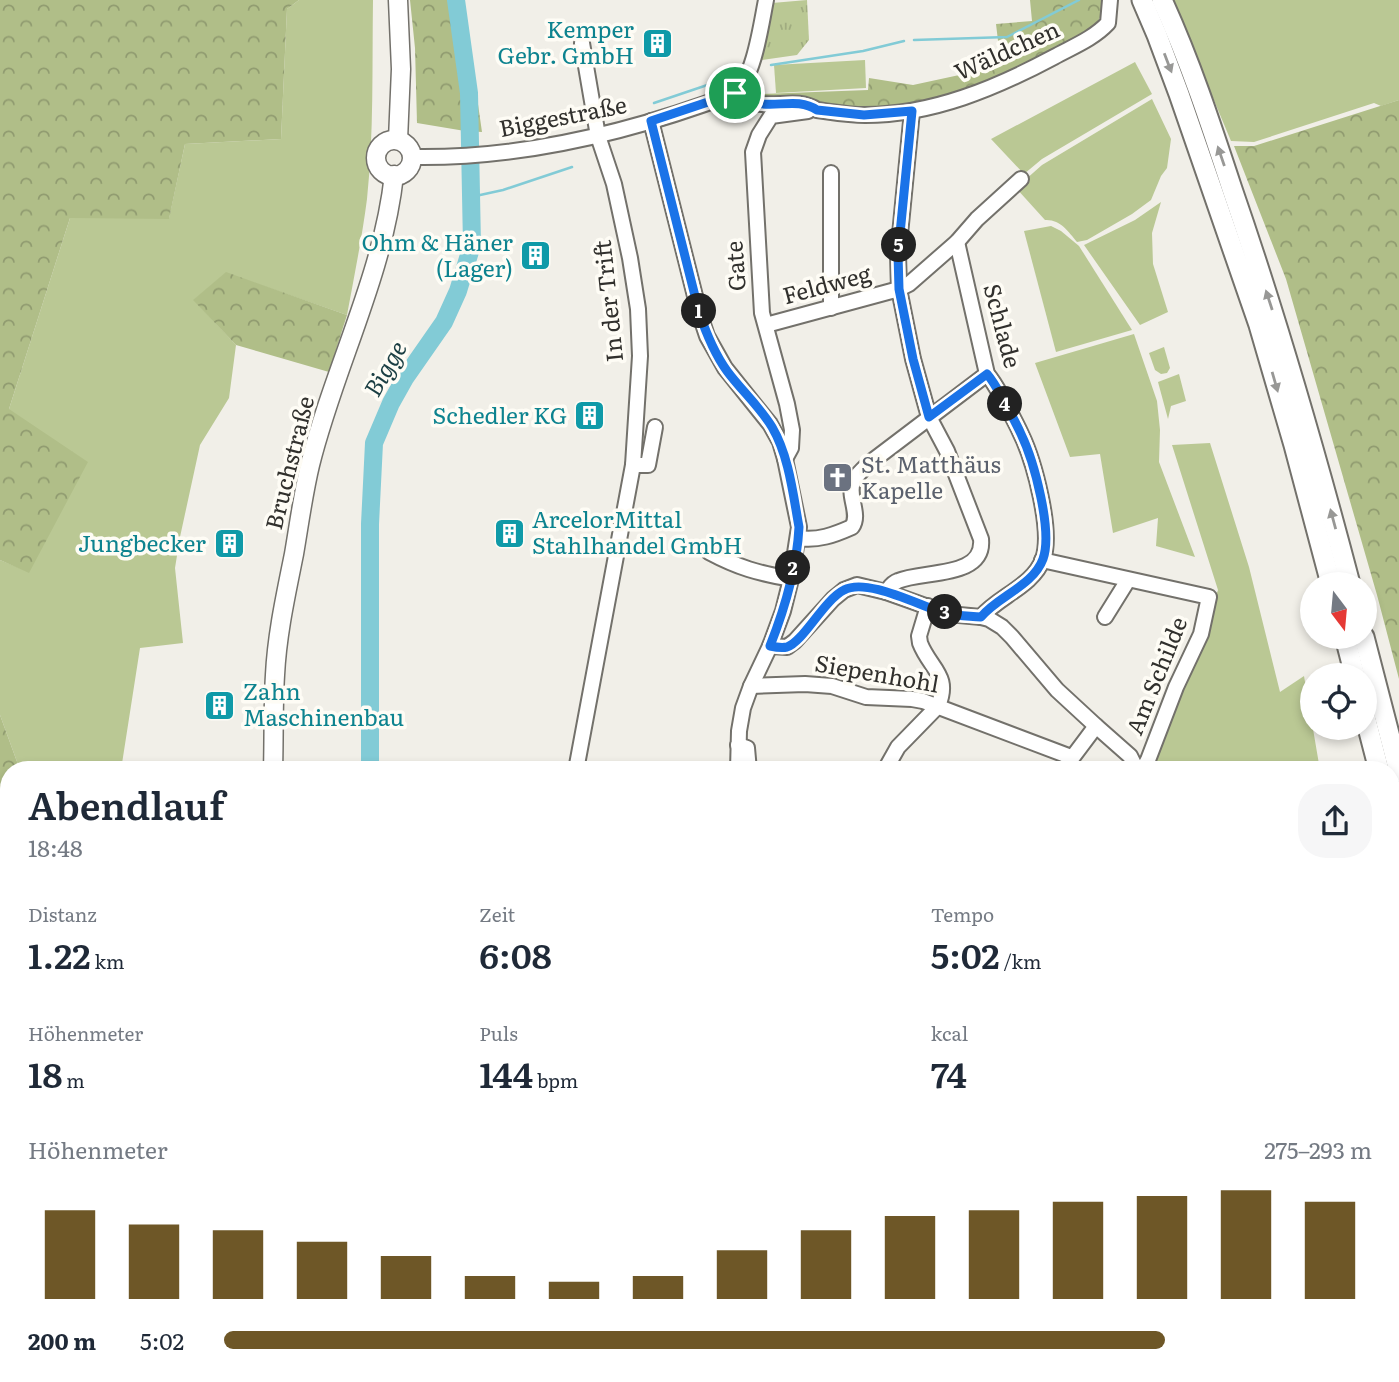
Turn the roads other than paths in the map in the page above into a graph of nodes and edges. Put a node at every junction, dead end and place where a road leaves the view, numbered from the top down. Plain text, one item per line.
1 (398, 0) edge
2 (766, 0) edge
3 (1142, 0) edge
4 (1162, 0) edge
5 (1110, 1) edge
6 (582, 43) dead end
7 (735, 93) junction
8 (817, 110) junction
9 (912, 111) junction
10 (651, 121) junction
11 (598, 136) junction
12 (398, 141) junction
13 (412, 157) junction
14 (831, 173) dead end
15 (394, 176) junction
16 (1021, 178) dead end
17 (1234, 222) junction
18 (957, 242) junction
19 (899, 289) junction
20 (831, 308) junction
21 (766, 325) junction
22 (987, 374) junction
23 (929, 417) junction
24 (655, 427) dead end
25 (785, 459) junction
26 (633, 466) junction
27 (798, 538) junction
28 (709, 552) dead end
29 (1042, 560) junction
30 (1328, 572) edge
31 (1347, 572) edge
32 (791, 579) junction
33 (1128, 580) junction
34 (886, 593) junction
35 (928, 606) junction
36 (981, 617) junction
37 (1105, 617) dead end
38 (770, 646) junction
39 (1367, 649) edge
40 (751, 685) junction
41 (938, 706) junction
42 (1096, 726) junction
43 (1371, 740) edge
44 (738, 745) junction
45 (1072, 757) junction
46 (273, 761) edge
47 (578, 761) edge
48 (738, 761) edge
49 (749, 761) edge
50 (890, 761) edge
51 (1069, 761) edge
52 (1133, 761) edge
53 (1147, 761) edge
54 (1377, 761) edge
55 (1396, 761) edge

1 - 12 main road
2 - 7 street
3 -> 17 highway
17 -> 4 highway
5 - 9 street, Wäldchen
6 - 11 street, In der Trift
7 - 8 street, Wäldchen
7 - 10 street
8 - 9 street, Wäldchen
8 - 21 street, Gate
9 - 19 street
10 - 11 street, Biggestraße
10 - 25 street, Biggestraße
11 - 13 street, Biggestraße
11 - 26 street, In der Trift
12 - 13 main road
12 - 15 main road
13 - 15 main road
14 - 20 street
15 - 46 main road, Bruchstraße
16 - 18 street
17 -> 30 highway
31 -> 17 highway
18 - 19 street
18 - 22 street, Schlade
19 - 20 street, Feldweg
19 - 23 street
20 - 21 street, Feldweg
21 - 25 street, Gate
22 - 23 street
22 - 29 street, Schlade
23 - 27 street
23 - 34 street
24 - 26 street
25 - 27 street, Biggestraße
26 - 47 street, In der Trift
27 - 32 street, Biggestraße
28 - 32 street
29 - 33 street
29 - 36 street
32 - 38 street, Biggestraße
33 - 37 street
33 - 53 street, Am Schilde
34 - 35 street
34 - 38 street
35 - 36 street
35 - 41 street
36 - 42 street
38 - 40 street, Biggestraße
39 - 55 highway
40 - 41 street, Siepenhohl
40 - 44 street, Biggestraße
41 - 45 street, Siepenhohl
41 - 50 street
42 - 45 street
42 - 52 street
43 - 54 highway
44 - 48 street, Biggestraße
44 - 49 street
45 - 51 street

